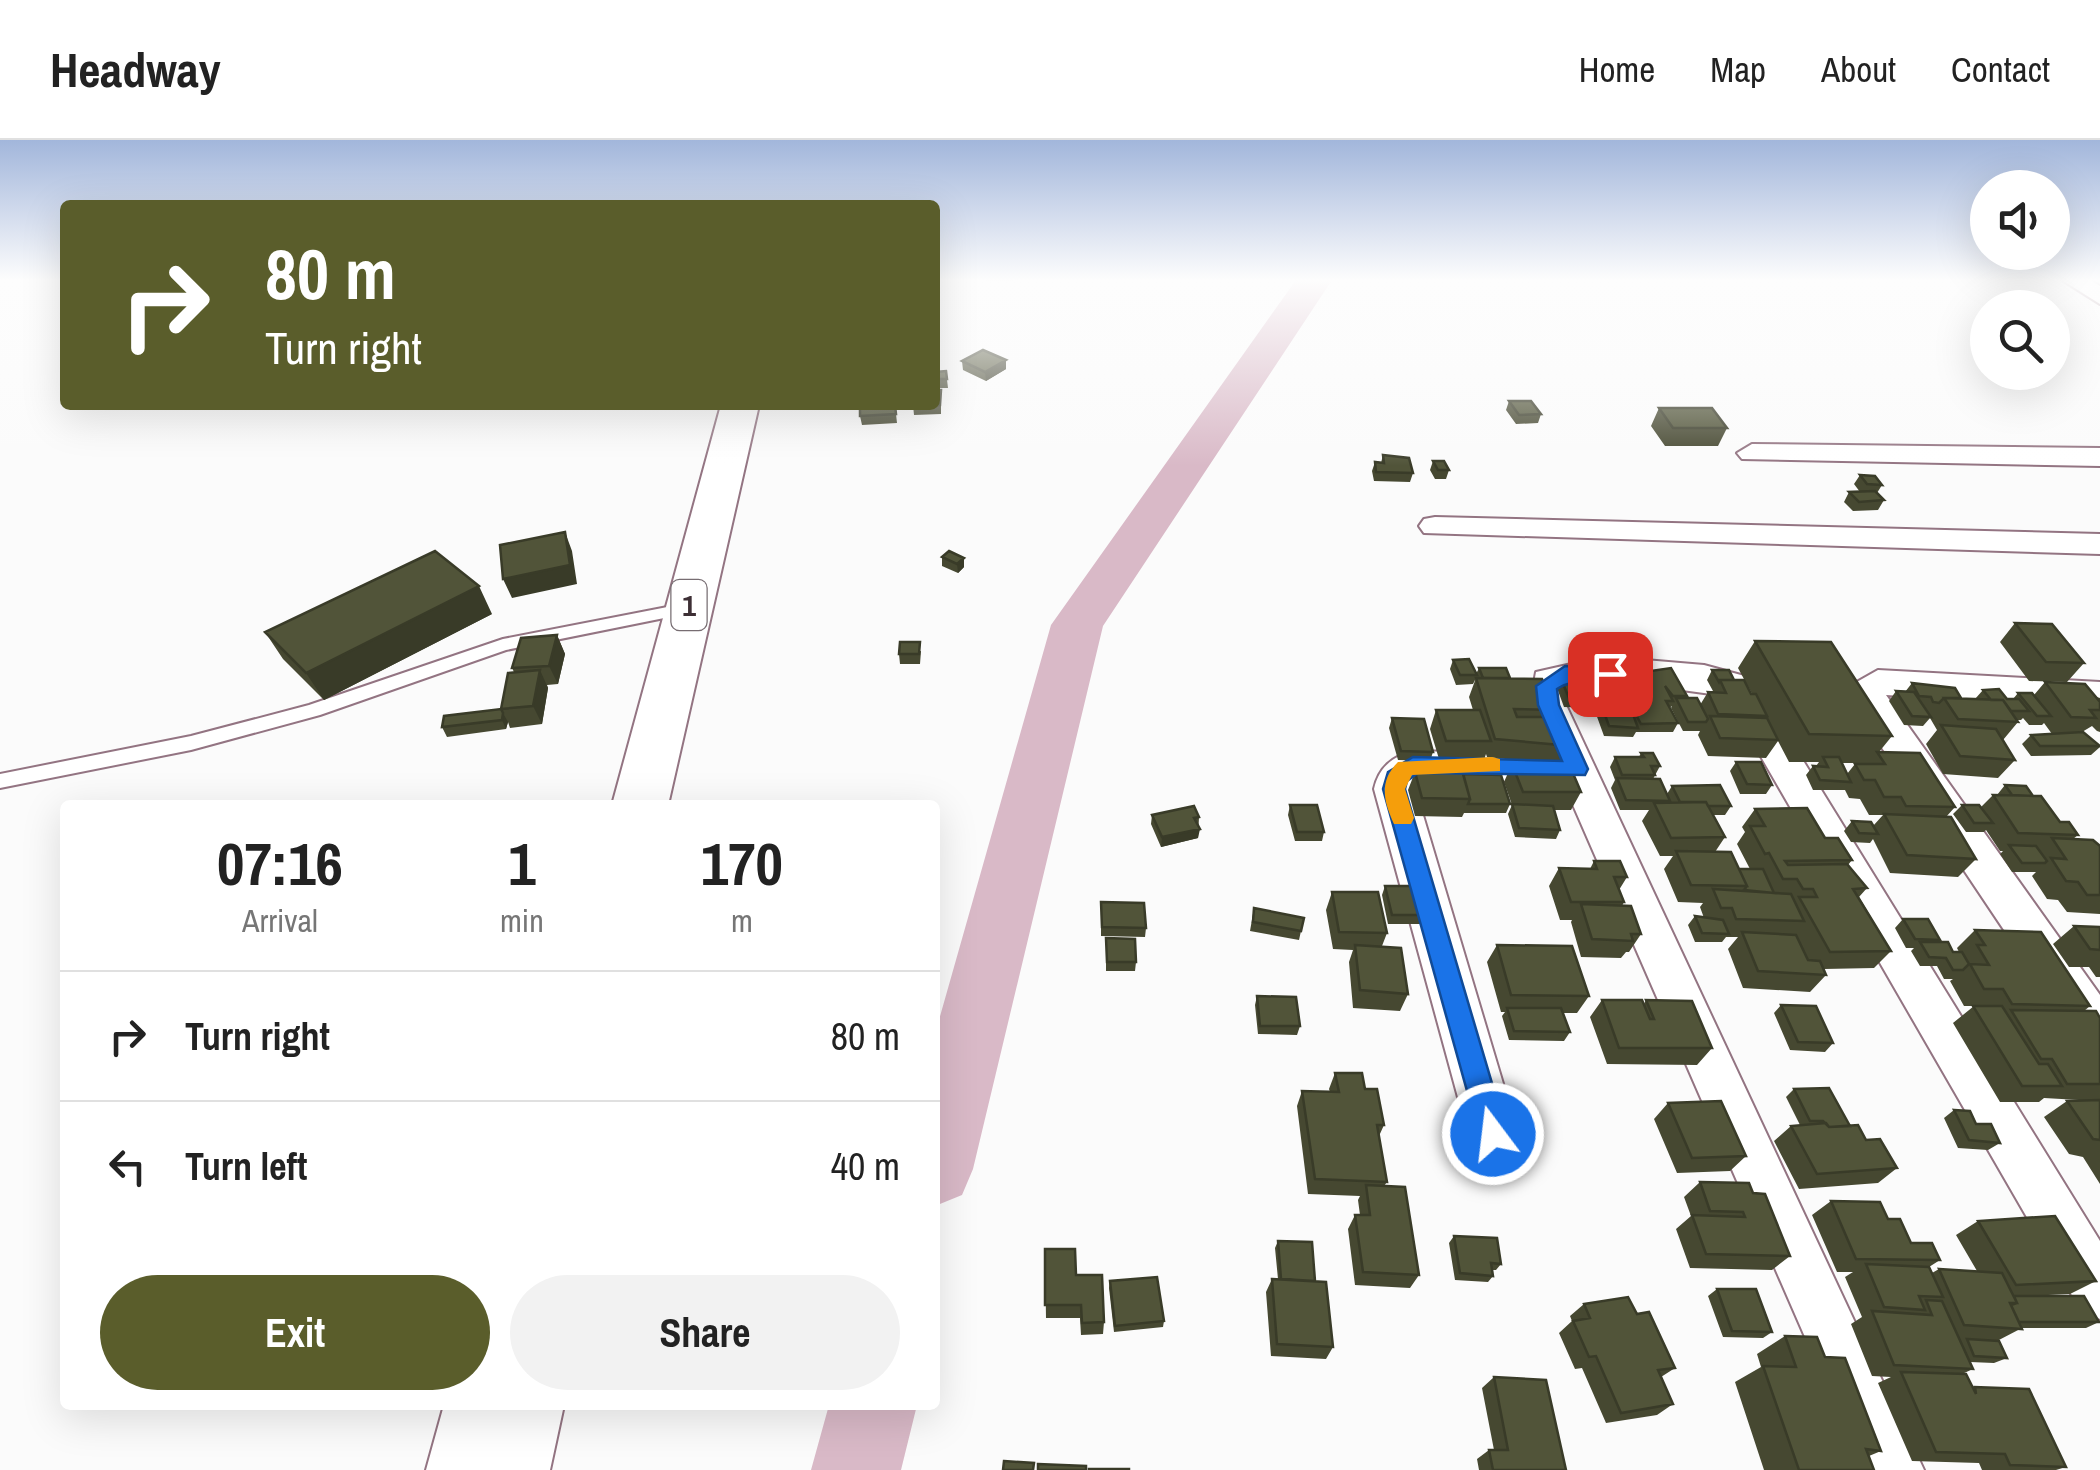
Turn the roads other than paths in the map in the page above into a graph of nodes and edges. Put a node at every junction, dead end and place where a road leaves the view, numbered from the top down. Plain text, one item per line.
1 (739, 410) edge
2 (759, 410) edge
3 (1752, 453) dead end
4 (2100, 457) edge
5 (1435, 526) dead end
6 (2100, 544) edge
7 (688, 608) junction
8 (2100, 695) edge
9 (1577, 769) junction
10 (0, 780) edge
11 (641, 800) edge
12 (672, 800) edge
13 (2100, 1033) edge
14 (1493, 1134) dead end
15 (2100, 1292) edge
16 (483, 1410) edge
17 (523, 1410) edge
18 (468, 1470) edge
19 (509, 1470) edge
20 (1894, 1470) edge

1 - 7 highway, 1
2 - 12 highway, 1
3 - 4 street
5 - 6 street
7 - 10 lane
7 - 11 highway, 1
8 - 13 street
9 - 14 street
9 - 15 street
9 - 20 street
16 - 18 highway
17 - 19 highway

